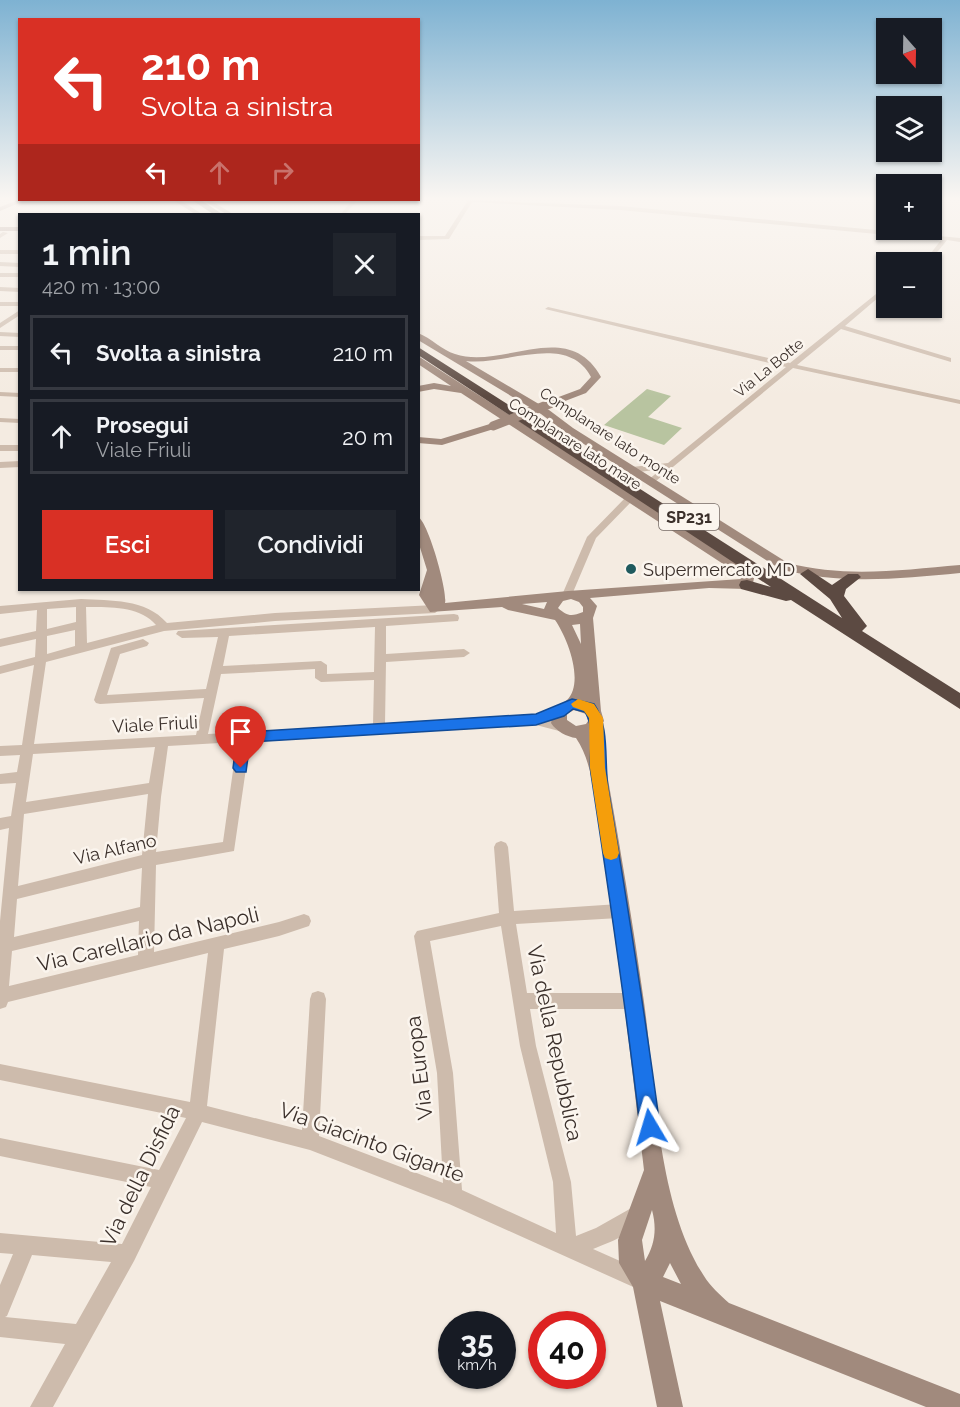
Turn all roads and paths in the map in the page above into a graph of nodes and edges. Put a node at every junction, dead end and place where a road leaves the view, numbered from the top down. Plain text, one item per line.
1 (0, 275) edge
2 (18, 275) edge
3 (0, 290) edge
4 (18, 290) edge
5 (876, 297) edge
6 (0, 304) edge
7 (18, 304) edge
8 (548, 309) dead end
9 (18, 313) edge
10 (4, 320) edge
11 (0, 326) edge
12 (842, 327) junction
13 (0, 334) edge
14 (18, 335) edge
15 (420, 337) edge
16 (420, 343) edge
17 (0, 348) edge
18 (18, 348) edge
19 (420, 351) edge
20 (452, 356) junction
21 (510, 356) junction
22 (483, 359) junction
23 (948, 360) dead end
24 (422, 362) edge
25 (493, 366) junction
26 (793, 366) junction
27 (470, 368) junction
28 (0, 370) edge
29 (18, 370) edge
30 (447, 378) junction
31 (420, 383) edge
32 (495, 384) junction
33 (420, 385) edge
34 (420, 385) edge
35 (434, 386) junction
36 (469, 392) junction
37 (0, 394) edge
38 (18, 395) edge
39 (960, 402) edge
40 (0, 420) edge
41 (18, 421) edge
42 (420, 440) edge
43 (0, 448) edge
44 (18, 449) edge
45 (16, 464) edge
46 (0, 465) edge
47 (668, 466) junction
48 (632, 470) junction
49 (651, 482) junction
50 (629, 499) junction
51 (420, 527) edge
52 (715, 555) junction
53 (960, 569) edge
54 (729, 570) junction
55 (808, 574) junction
56 (853, 577) junction
57 (709, 584) junction
58 (747, 585) junction
59 (631, 590) junction
60 (433, 591) junction
61 (567, 595) junction
62 (836, 596) junction
63 (81, 603) junction
64 (500, 604) junction
65 (42, 606) junction
66 (465, 607) junction
67 (435, 609) junction
68 (0, 610) edge
69 (822, 611) junction
70 (394, 612) junction
71 (588, 614) junction
72 (454, 618) dead end
73 (559, 618) junction
74 (381, 622) junction
75 (80, 625) junction
76 (859, 626) junction
77 (164, 627) junction
78 (224, 633) junction
79 (42, 634) junction
80 (182, 634) dead end
81 (0, 643) edge
82 (143, 643) dead end
83 (81, 649) junction
84 (464, 653) dead end
85 (382, 658) junction
86 (41, 660) junction
87 (0, 670) edge
88 (216, 670) junction
89 (381, 676) junction
90 (960, 691) edge
91 (210, 693) junction
92 (960, 702) edge
93 (566, 708) junction
94 (595, 716) junction
95 (536, 720) junction
96 (563, 727) junction
97 (379, 729) junction
98 (580, 732) junction
99 (244, 737) junction
100 (201, 740) junction
101 (162, 742) junction
102 (27, 748) junction
103 (0, 751) edge
104 (598, 768) junction
105 (22, 777) junction
106 (0, 779) edge
107 (154, 788) junction
108 (17, 814) junction
109 (0, 824) edge
110 (501, 847) dead end
111 (147, 860) junction
112 (11, 894) junction
113 (619, 911) junction
114 (147, 912) junction
115 (4, 914) edge
116 (507, 918) junction
117 (304, 921) dead end
118 (218, 944) junction
119 (4, 946) junction
120 (147, 961) junction
121 (0, 997) edge
122 (318, 999) dead end
123 (521, 1001) junction
124 (634, 1001) junction
125 (0, 1072) edge
126 (198, 1112) junction
127 (310, 1141) junction
128 (0, 1147) edge
129 (655, 1170) junction
130 (164, 1180) junction
131 (453, 1196) junction
132 (643, 1208) junction
133 (668, 1223) junction
134 (0, 1243) edge
135 (26, 1245) junction
136 (567, 1248) junction
137 (127, 1254) junction
138 (644, 1282) junction
139 (0, 1310) edge
140 (720, 1312) junction
141 (0, 1327) edge
142 (81, 1335) junction
143 (41, 1407) edge
144 (670, 1407) edge
145 (960, 1407) edge

1 - 2 street
3 - 4 street
5 - 12 street, Via La Botte
6 - 7 street
8 - 26 street
9 - 10 street
10 - 11 street
12 - 23 street
12 - 26 street, Via La Botte
13 - 14 street
15 - 20 street, Complanare lato monte
16 - 76 highway, SP231
17 - 18 street
19 - 69 highway, SP231
20 - 22 street
20 - 27 street, Complanare lato monte
21 - 22 street
21 - 25 street
21 - 42 street, bridge
22 - 27 street
24 - 30 street, Complanare lato mare
24 - 31 street
25 - 27 street
25 - 32 street
26 - 39 street
26 - 47 street, Via La Botte
27 - 32 street, Complanare lato monte
28 - 29 street
30 - 33 street
30 - 35 street
30 - 36 street, Complanare lato mare
32 - 48 street, Complanare lato monte
34 - 35 street
35 - 36 street
36 - 50 street, Complanare lato mare
37 - 38 street
40 - 41 street
43 - 44 street
45 - 46 street
47 - 48 street
47 - 49 street, Via La Botte
48 - 49 street, Complanare lato monte
49 - 55 street, Complanare lato monte
50 - 52 street, Complanare lato mare
50 - 61 street
51 - 60 street
52 - 54 street, Complanare lato mare
52 - 58 street, Complanare lato mare
53 - 56 street, Complanare lato monte
54 - 57 street
54 - 58 street, Complanare lato mare
55 - 56 street, Complanare lato monte
55 - 62 highway
56 - 62 highway
57 - 58 street
57 - 59 street
58 - 69 highway
59 - 61 street
59 - 71 street
60 - 66 street
60 - 67 street
60 - 70 street
61 - 64 street
61 - 71 street
61 - 73 street
62 - 76 highway
63 - 65 street
63 - 75 street
63 - 77 street
64 - 66 street
64 - 73 street
65 - 68 street
65 - 79 street
66 - 67 street
67 - 70 street
69 - 92 highway, SP231
70 - 77 street
71 - 73 street
71 - 94 street
72 - 74 street
73 - 93 street
74 - 78 street
74 - 85 street
75 - 79 street
75 - 83 street
76 - 90 highway, SP231
77 - 83 street
78 - 80 street
78 - 88 street
79 - 81 street
79 - 86 street
82 - 91 street
83 - 86 street
84 - 85 street
85 - 89 street
86 - 87 street
86 - 102 street
88 - 89 street
88 - 91 street
89 - 97 street
91 - 100 street
93 - 94 street
93 - 95 street, Viale Friuli
93 - 96 street
94 - 98 street
94 - 104 street
95 - 96 street, Viale Friuli
95 - 97 street, Viale Friuli
96 - 98 street
97 - 99 street, Viale Friuli
98 - 104 street
99 - 100 street, Viale Friuli
99 - 111 street, Via Alfano
100 - 101 street, Viale Friuli
101 - 102 street, Viale Friuli
101 - 107 street
102 - 103 street, Viale Friuli
102 - 105 street
104 - 113 street
105 - 106 street
105 - 108 street
107 - 108 street
107 - 111 street
108 - 109 street
108 - 112 street
110 - 116 street, Via della Repubblica
111 - 112 street, Via Alfano
111 - 114 street
112 - 115 street
113 - 116 street
113 - 124 street
114 - 119 street
114 - 120 street
115 - 119 street
116 - 123 street, Via della Repubblica
116 - 131 street, Via Europa
117 - 118 street, Via Carellario da Napoli
118 - 120 street, Via Carellario da Napoli
118 - 126 street, Via della Disfida
119 - 121 street
120 - 121 street, Via Carellario da Napoli
122 - 127 street
123 - 124 street
123 - 136 street, Via della Repubblica
124 - 129 street
125 - 126 street, Via Giacinto Gigante
126 - 127 street, Via Giacinto Gigante
126 - 130 street, Via della Disfida
127 - 131 street, Via Giacinto Gigante
128 - 130 street
129 - 132 street
129 - 133 street
130 - 137 street, Via della Disfida
131 - 136 street, Via Giacinto Gigante
132 - 136 street
132 - 138 street
133 - 138 street
133 - 140 street
134 - 135 street
135 - 137 street
135 - 139 street
136 - 138 street, Via Giacinto Gigante
137 - 142 street, Via della Disfida
138 - 140 street
138 - 144 street
140 - 145 street
141 - 142 street
142 - 143 street, Via della Disfida

